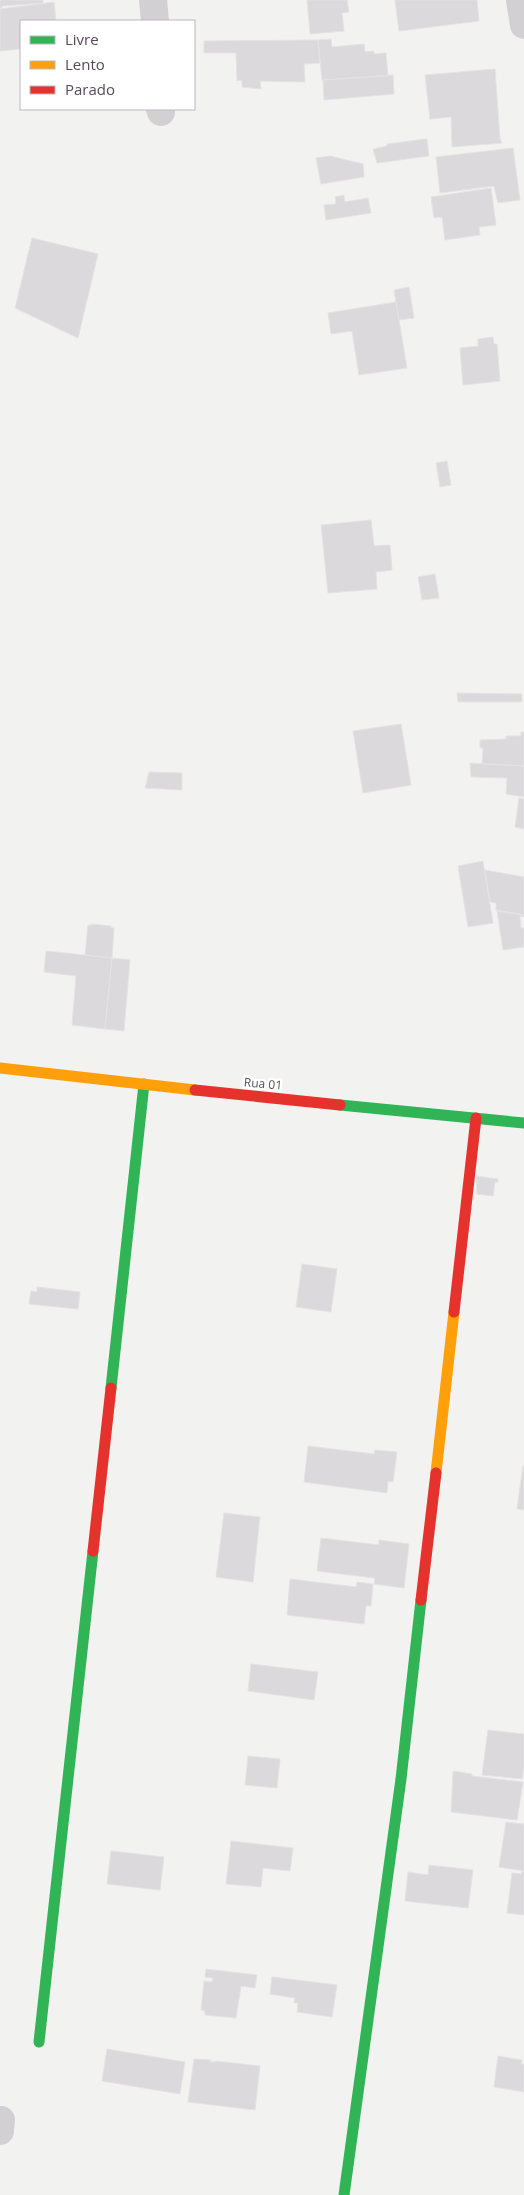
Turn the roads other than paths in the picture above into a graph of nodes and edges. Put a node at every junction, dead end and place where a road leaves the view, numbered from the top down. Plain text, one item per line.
1 (153, 0) edge
2 (520, 0) edge
3 (155, 20) edge
4 (524, 25) edge
5 (0, 1068) edge
6 (144, 1084) junction
7 (476, 1118) junction
8 (524, 1122) edge
9 (39, 2042) dead end
10 (344, 2195) edge

1 - 3 street
2 - 4 street
5 - 6 street, Rua 01
6 - 7 street, Rua 01
6 - 9 street
7 - 8 street, Rua 01
7 - 10 street

